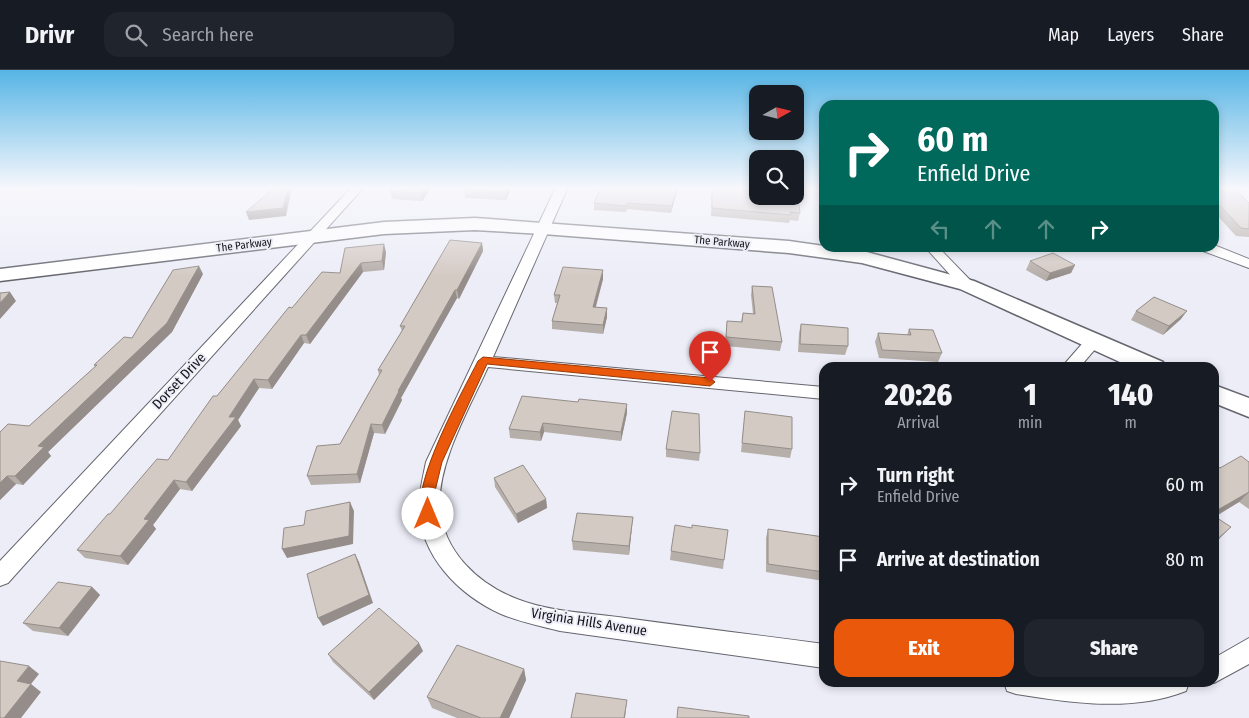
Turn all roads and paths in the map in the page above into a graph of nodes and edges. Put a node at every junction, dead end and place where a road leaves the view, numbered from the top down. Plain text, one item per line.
1 (330, 217) edge
2 (548, 217) edge
3 (543, 228) junction
4 (313, 236) junction
5 (819, 250) edge
6 (832, 252) edge
7 (936, 252) edge
8 (1218, 252) edge
9 (1249, 264) edge
10 (0, 275) edge
11 (967, 285) junction
12 (1094, 341) junction
13 (483, 361) junction
14 (1075, 362) edge
15 (1141, 362) edge
16 (819, 393) edge
17 (1219, 395) edge
18 (1249, 408) edge
19 (0, 576) edge
20 (1249, 650) edge
21 (819, 655) edge
22 (1219, 668) edge
23 (1062, 687) edge
24 (1160, 687) edge

1 - 4 street, Dorset Drive
2 - 3 street, Virginia Hills Avenue
3 - 4 street, The Parkway
3 - 5 street, The Parkway
3 - 13 street, Virginia Hills Avenue
4 - 10 street, The Parkway
4 - 19 street, Dorset Drive
6 - 11 street, The Parkway
7 - 11 street
8 - 9 street
11 - 12 street, The Parkway
12 - 14 street
12 - 15 street, The Parkway
13 - 16 street
13 - 21 street, Virginia Hills Avenue
17 - 18 street
20 - 22 street
23 - 24 street

